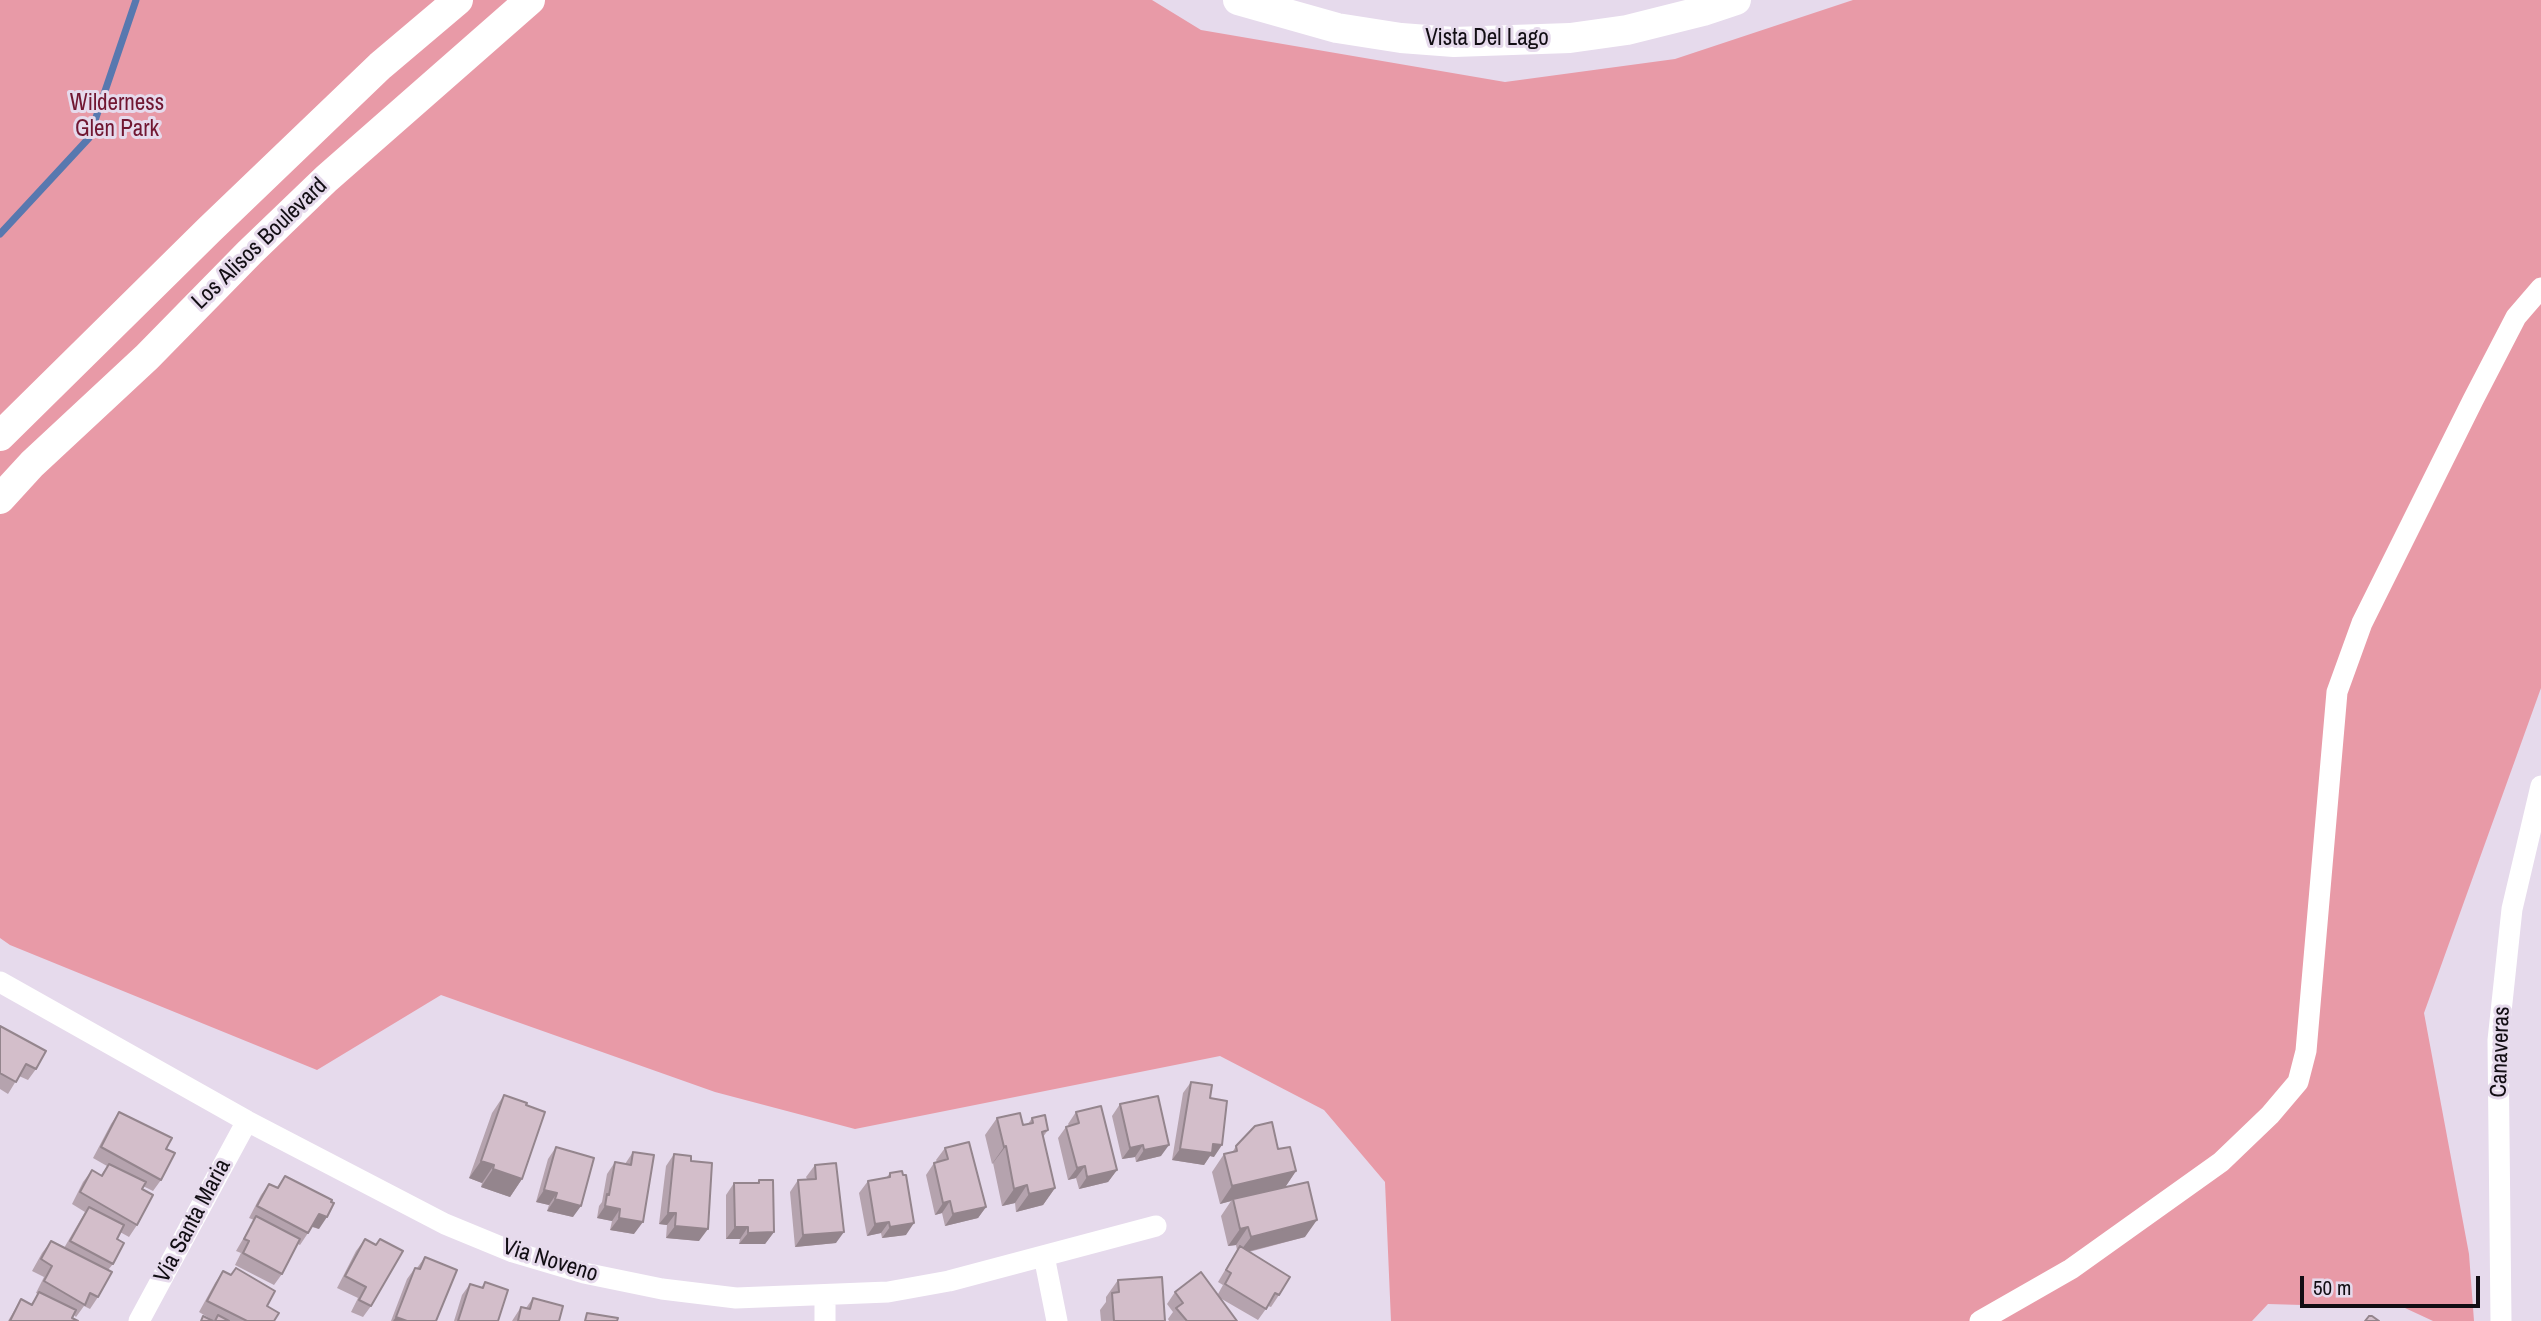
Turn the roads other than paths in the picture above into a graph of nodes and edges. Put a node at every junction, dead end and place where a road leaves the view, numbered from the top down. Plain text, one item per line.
1 (458, 0) edge
2 (530, 0) edge
3 (1238, 0) edge
4 (1736, 0) edge
5 (2541, 288) edge
6 (0, 436) edge
7 (0, 499) edge
8 (2541, 786) edge
9 (0, 982) edge
10 (247, 1121) junction
11 (1156, 1226) dead end
12 (1044, 1256) junction
13 (825, 1296) junction
14 (139, 1321) edge
15 (824, 1321) edge
16 (1058, 1321) edge
17 (1980, 1321) edge
18 (2501, 1321) edge

1 - 6 main road, Los Alisos Boulevard
2 - 7 main road, Los Alisos Boulevard
3 - 4 main road, Vista Del Lago
5 - 17 street
8 - 18 street, Canaveras
9 - 10 street, Via Noveno
10 - 13 street, Via Noveno
10 - 14 street, Via Santa Maria
11 - 12 street, Via Noveno
12 - 13 street, Via Noveno
12 - 16 street
13 - 15 street

